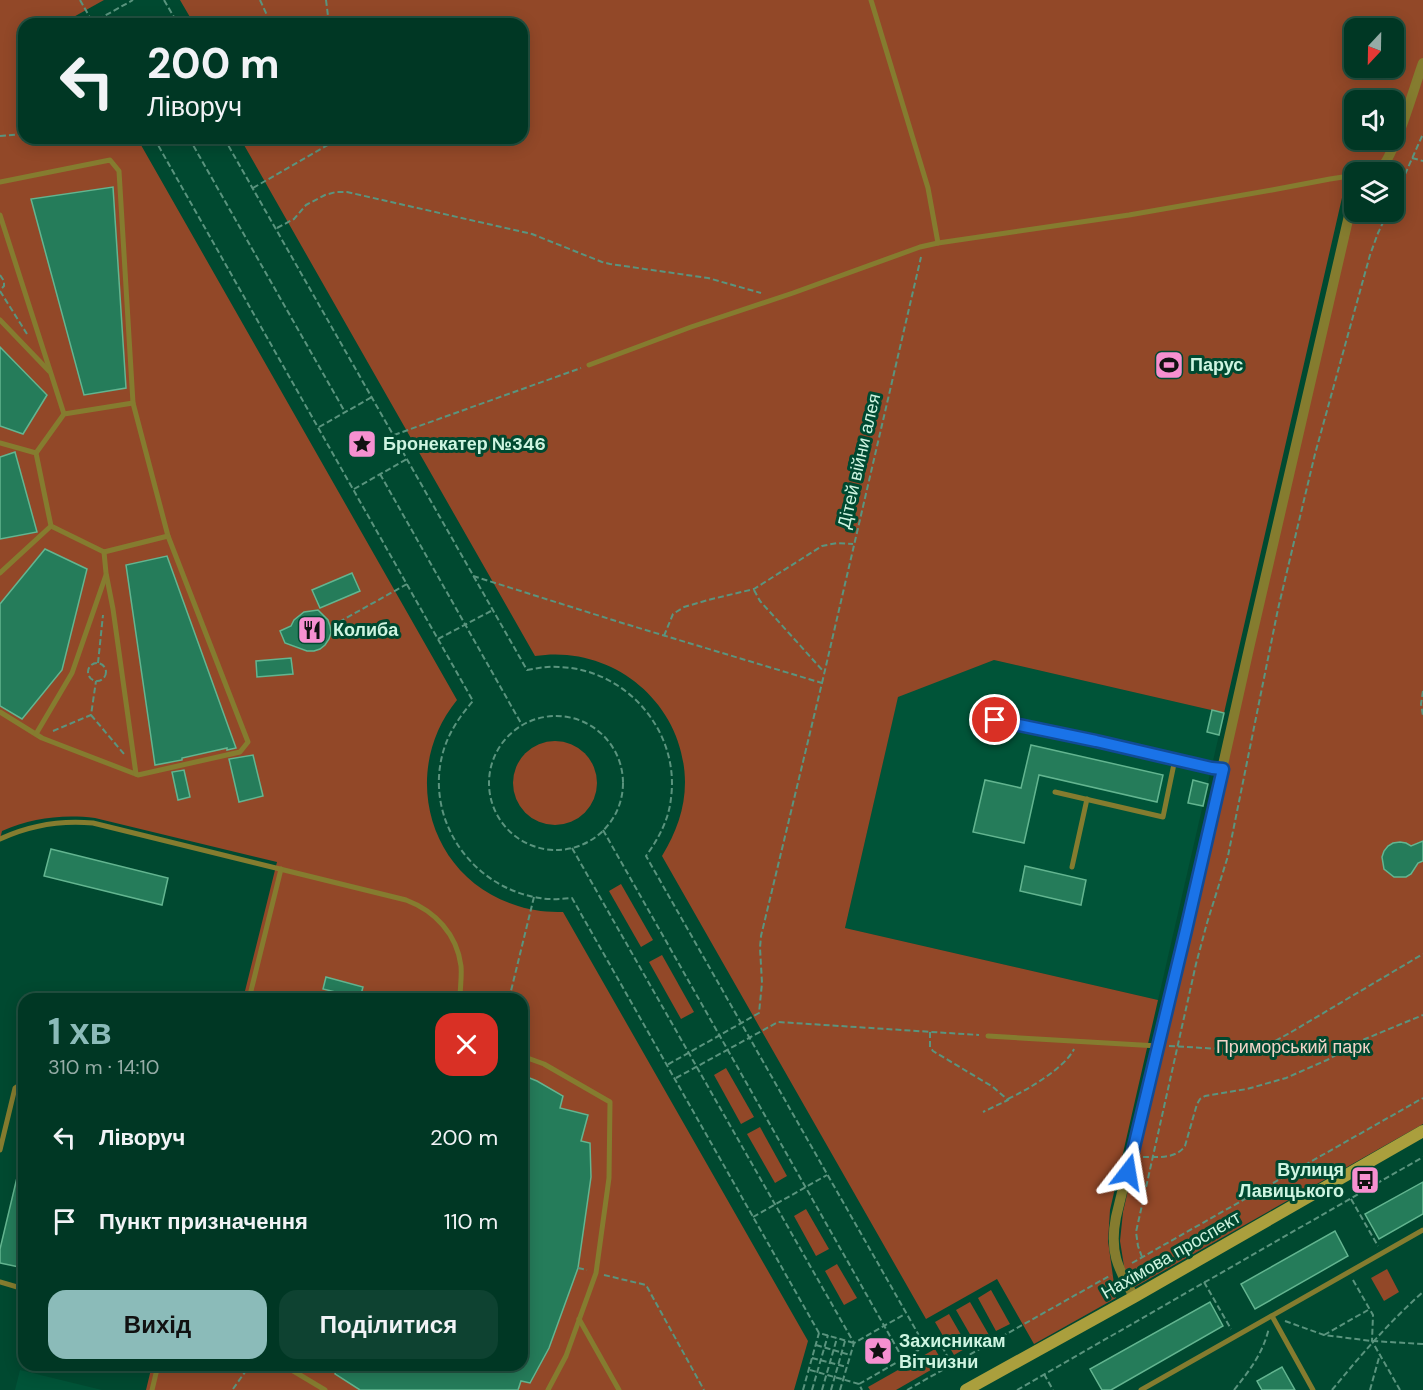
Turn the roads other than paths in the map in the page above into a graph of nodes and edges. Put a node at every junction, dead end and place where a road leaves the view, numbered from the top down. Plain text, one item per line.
1 (871, 0) edge
2 (1423, 63) edge
3 (1386, 162) edge
4 (1344, 177) edge
5 (0, 182) edge
6 (0, 215) edge
7 (1348, 222) edge
8 (938, 243) junction
9 (0, 320) edge
10 (589, 364) road end
11 (50, 371) junction
12 (133, 403) junction
13 (64, 414) junction
14 (0, 442) edge
15 (36, 453) junction
16 (51, 526) junction
17 (168, 536) junction
18 (104, 552) junction
19 (0, 573) edge
20 (106, 573) junction
21 (0, 712) edge
22 (995, 720) dead end
23 (38, 736) junction
24 (1175, 759) junction
25 (1223, 769) junction
26 (136, 774) junction
27 (1055, 792) dead end
28 (1087, 800) junction
29 (0, 839) edge
30 (1072, 867) dead end
31 (281, 869) junction
32 (250, 993) edge
33 (460, 993) edge
34 (988, 1036) road end
35 (1158, 1046) junction
36 (528, 1058) edge
37 (18, 1087) edge
38 (1423, 1131) edge
39 (0, 1150) edge
40 (1423, 1230) edge
41 (0, 1282) edge
42 (18, 1286) edge
43 (1134, 1297) junction
44 (1272, 1316) junction
45 (579, 1319) junction
46 (157, 1371) edge
47 (293, 1371) edge
48 (152, 1390) edge
49 (325, 1390) edge
50 (548, 1390) edge
51 (619, 1390) edge
52 (966, 1390) edge
53 (1141, 1390) edge
54 (1313, 1390) edge

1 - 8 lane
2 - 3 street
4 - 8 lane
5 - 12 lane
6 - 11 lane
7 - 25 street
8 - 10 lane
9 - 11 lane
11 - 13 lane
12 - 13 lane
12 - 17 lane
13 - 15 lane
14 - 15 lane
15 - 16 lane
16 - 18 lane
16 - 19 lane
17 - 18 lane
17 - 26 lane
18 - 20 lane
20 - 23 lane
20 - 26 lane
21 - 23 lane
22 - 24 lane
23 - 26 lane
24 - 25 lane
24 - 28 lane
25 - 35 street
27 - 28 lane
28 - 30 lane
29 - 31 lane
31 - 32 lane
31 - 33 lane
34 - 35 lane
35 - 43 street
36 - 45 lane
37 - 39 lane
38 - 43 main road, Нахімова проспект
40 - 44 lane
41 - 42 lane
43 - 52 main road, Нахімова проспект
44 - 53 lane
44 - 54 lane
45 - 50 lane
45 - 51 lane
46 - 48 lane
47 - 49 lane

